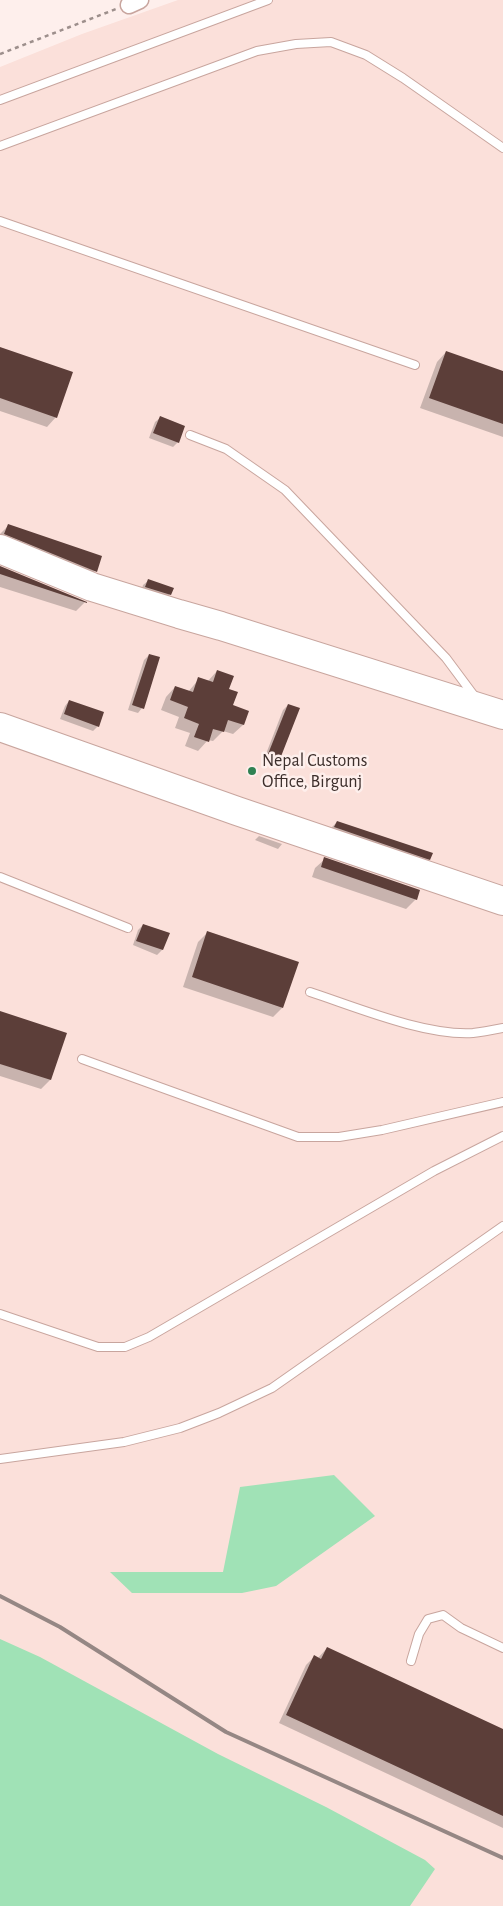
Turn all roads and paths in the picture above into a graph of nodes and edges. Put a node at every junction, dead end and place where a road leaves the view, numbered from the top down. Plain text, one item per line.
1 (268, 0) edge
2 (134, 2) edge
3 (0, 54) edge
4 (0, 100) edge
5 (0, 146) edge
6 (503, 148) edge
7 (0, 222) edge
8 (415, 365) dead end
9 (190, 435) dead end
10 (0, 549) edge
11 (493, 712) edge
12 (0, 727) edge
13 (0, 877) edge
14 (503, 901) edge
15 (128, 928) dead end
16 (310, 992) dead end
17 (503, 1028) edge
18 (82, 1059) dead end
19 (503, 1102) edge
20 (503, 1136) edge
21 (503, 1226) edge
22 (0, 1314) edge
23 (0, 1459) edge
24 (503, 1648) edge
25 (411, 1662) dead end

1 - 4 lane
2 - 3 path
5 - 6 lane
7 - 8 lane
9 - 11 lane
10 - 11 highway
12 - 14 highway
13 - 15 lane
16 - 17 lane
18 - 19 lane
20 - 22 lane
21 - 23 lane
24 - 25 lane

